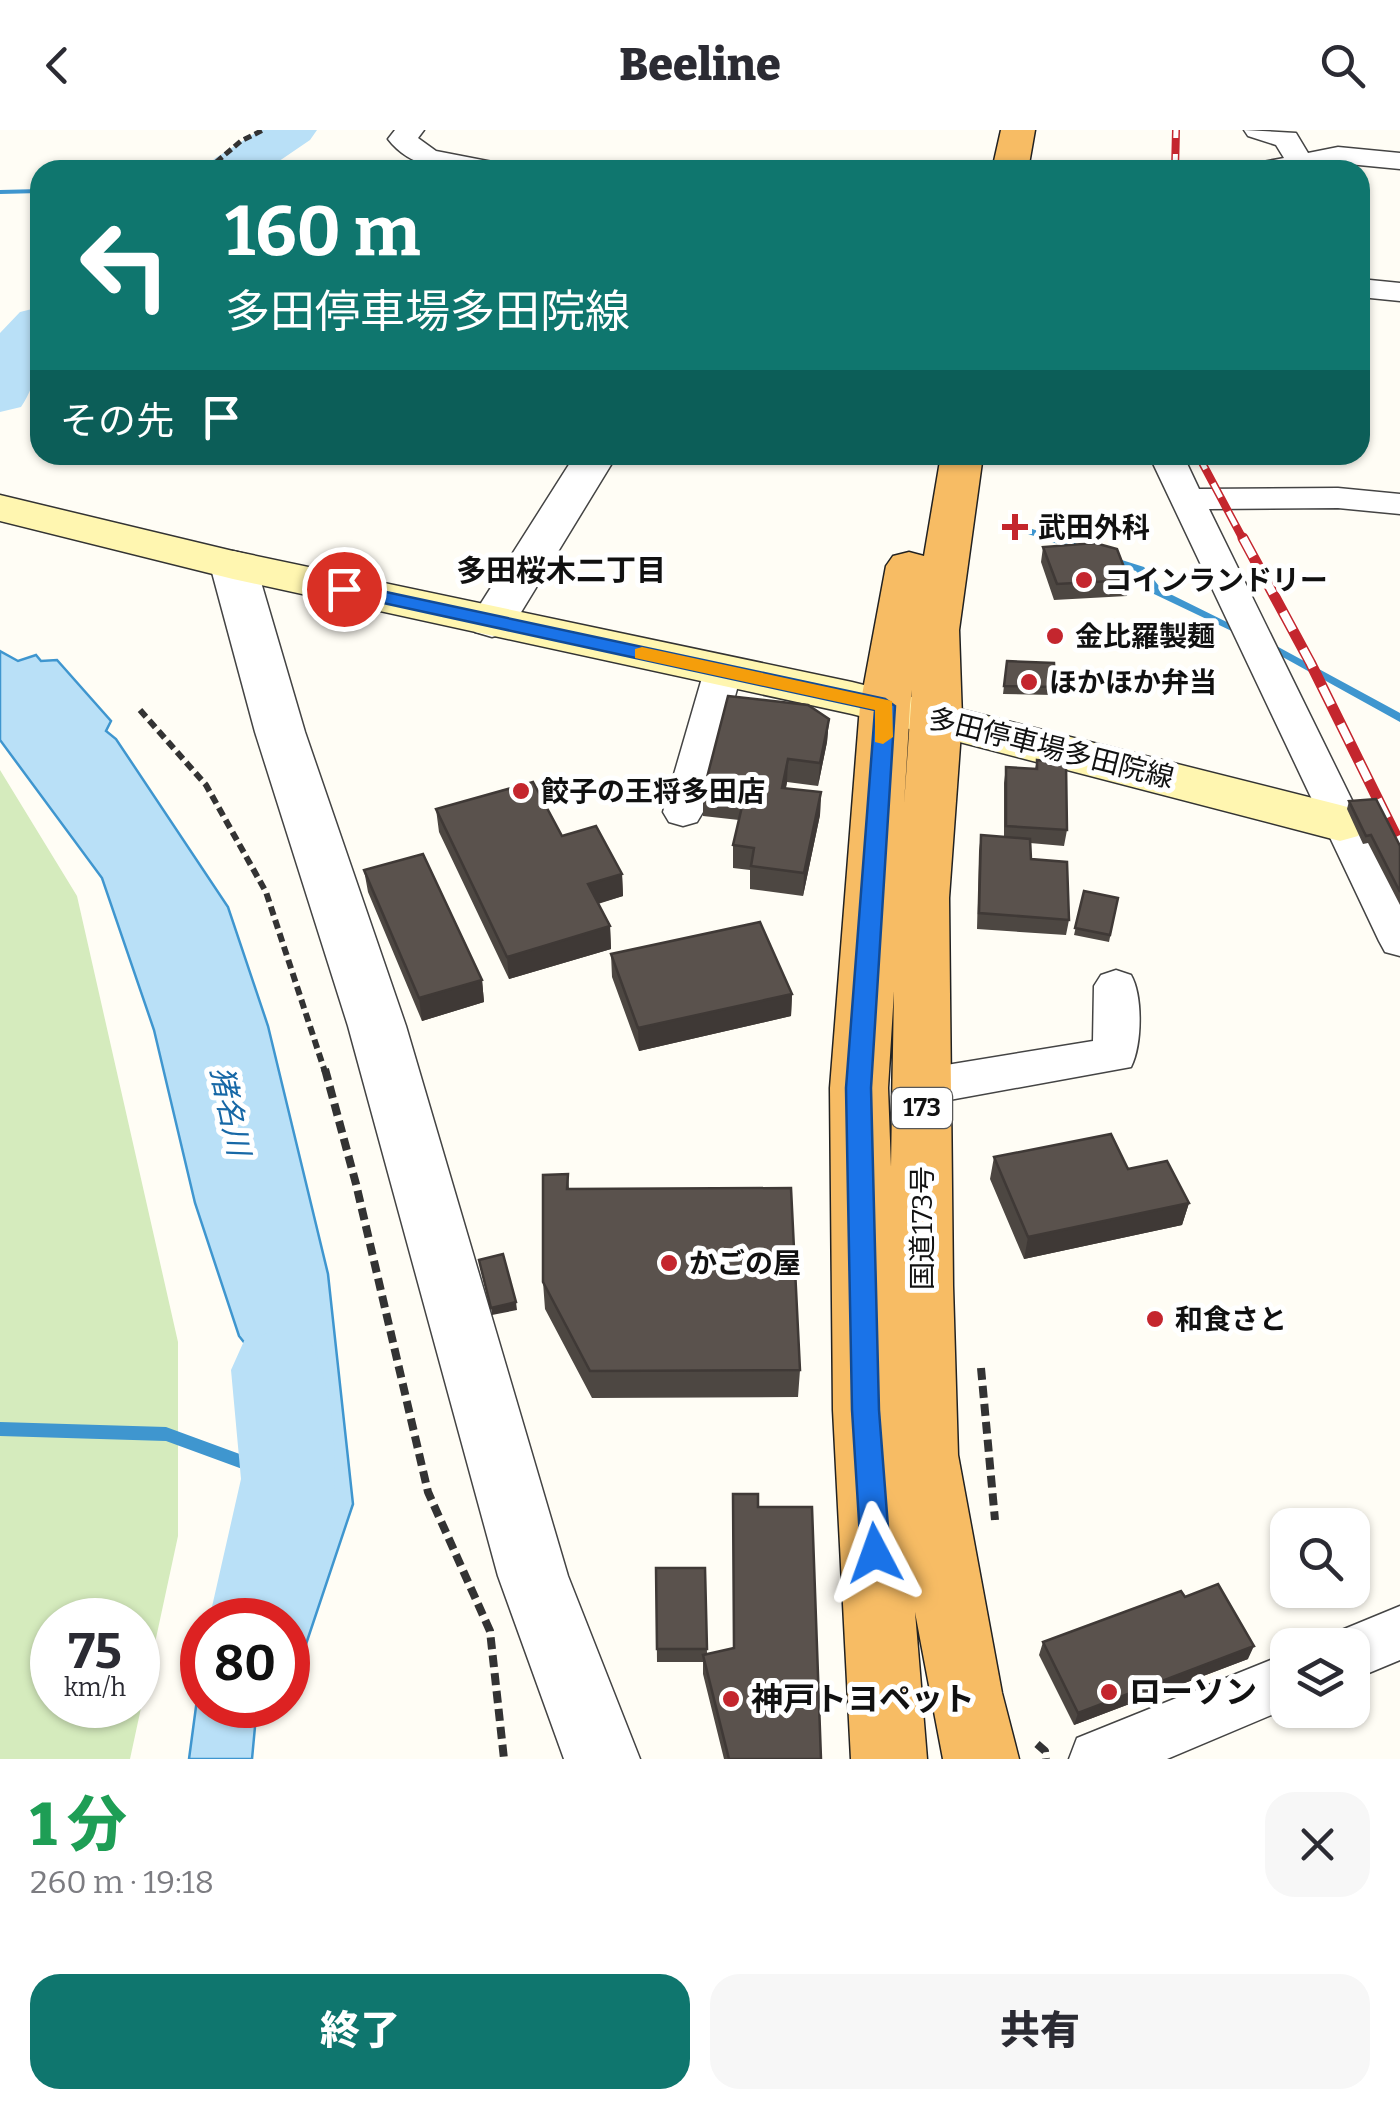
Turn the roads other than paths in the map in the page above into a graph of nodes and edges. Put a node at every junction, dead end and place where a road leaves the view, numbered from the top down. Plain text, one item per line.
1 (411, 130) edge
2 (988, 130) edge
3 (1018, 130) edge
4 (1256, 130) edge
5 (1386, 130) edge
6 (1368, 155) junction
7 (439, 160) edge
8 (983, 160) edge
9 (1012, 160) edge
10 (1299, 160) edge
11 (1319, 160) edge
12 (1400, 162) edge
13 (1370, 289) edge
14 (1400, 292) edge
15 (590, 465) edge
16 (927, 465) edge
17 (960, 465) edge
18 (1171, 465) edge
19 (1188, 499) junction
20 (1400, 504) edge
21 (20, 513) edge
22 (233, 564) junction
23 (492, 622) junction
24 (724, 671) junction
25 (911, 712) junction
26 (683, 812) dead end
27 (1340, 822) junction
28 (1400, 941) edge
29 (1116, 986) dead end
30 (922, 1086) junction
31 (1400, 1633) edge
32 (1370, 1646) edge
33 (1270, 1687) edge
34 (1002, 1745) edge
35 (602, 1759) edge
36 (889, 1759) edge
37 (1098, 1759) edge

1 - 7 street
2 - 8 highway
3 - 9 highway
4 - 10 street
5 - 6 street
6 - 11 street
6 - 12 street
13 - 14 street
15 - 23 street
16 - 25 highway, 国道173号 / 173
17 - 25 highway, 国道173号 / 173
18 - 19 street
19 - 20 street
19 - 27 street
21 - 22 main road, 多田停車場多田院線
22 - 23 main road, 多田停車場多田院線
22 - 35 street
23 - 24 main road, 多田停車場多田院線
24 - 25 main road, 多田停車場多田院線
24 - 26 street
25 - 27 main road, 多田停車場多田院線
25 - 30 highway, 国道173号 / 173
25 - 36 highway, 国道173号 / 173
27 - 28 street
29 - 30 street
30 - 34 highway, 国道173号 / 173
31 - 32 street
33 - 37 street

